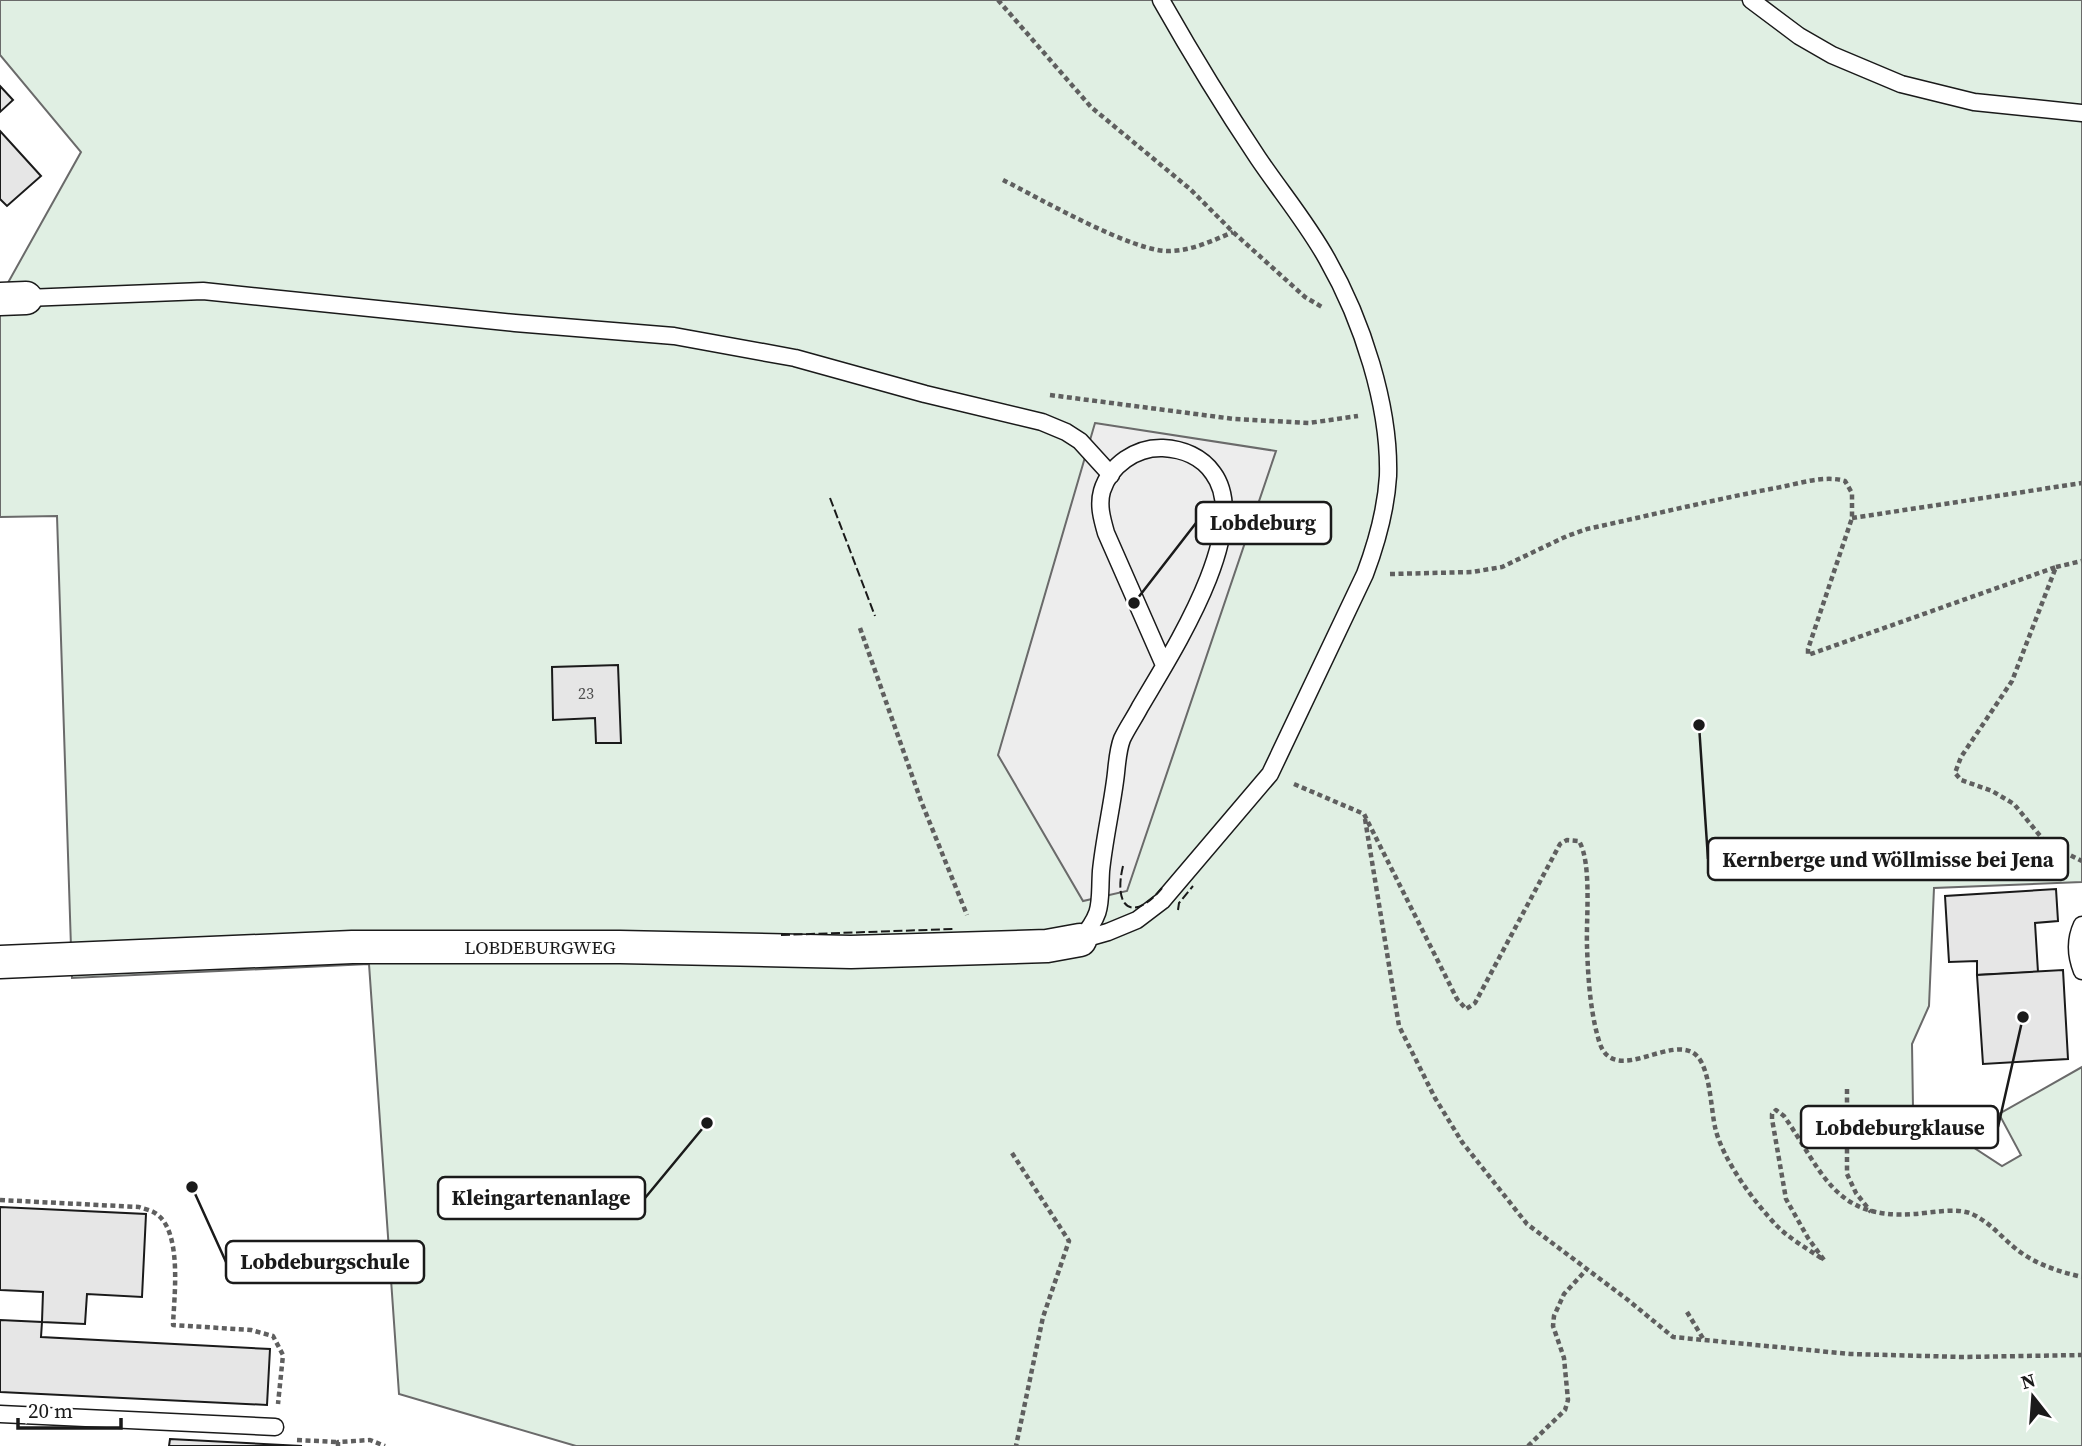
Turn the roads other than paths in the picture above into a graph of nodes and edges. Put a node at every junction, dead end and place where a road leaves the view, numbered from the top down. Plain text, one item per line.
1 (1161, 0) edge
2 (1751, 0) edge
3 (2082, 113) edge
4 (13, 298) edge
5 (1111, 475) junction
6 (1164, 665) junction
7 (2082, 925) edge
8 (1080, 940) junction
9 (0, 961) edge
10 (2082, 971) edge
11 (0, 1414) edge
12 (275, 1427) road end

1 - 8 lane
2 - 3 lane
4 - 5 lane
5 - 6 lane
5 - 6 lane
6 - 8 lane
7 - 10 lane
8 - 9 street, LOBDEBURGWEG
11 - 12 lane

